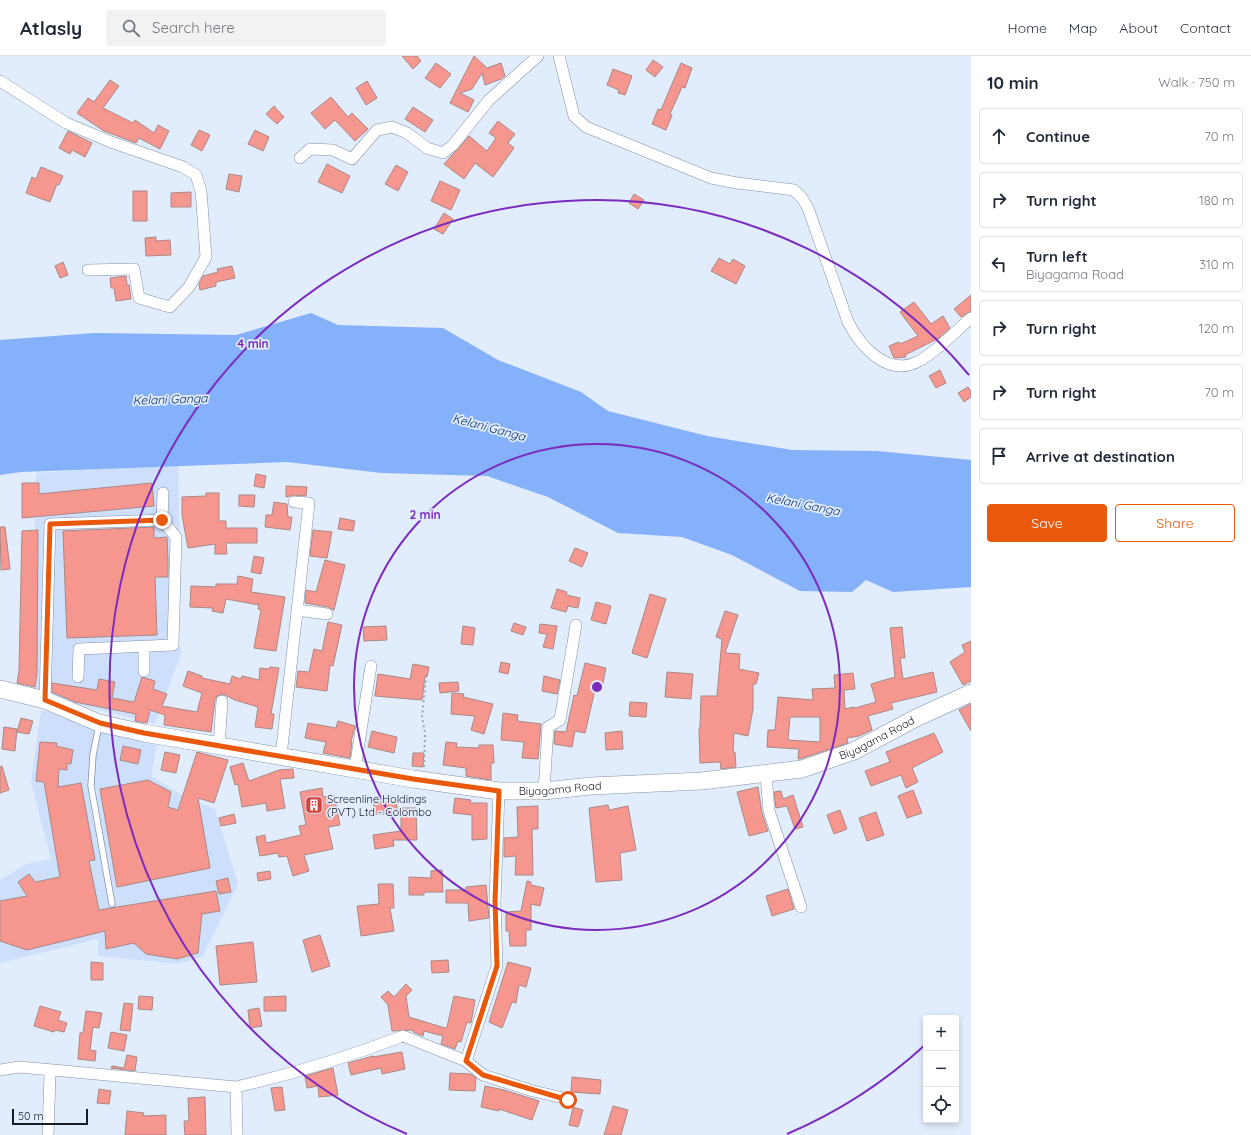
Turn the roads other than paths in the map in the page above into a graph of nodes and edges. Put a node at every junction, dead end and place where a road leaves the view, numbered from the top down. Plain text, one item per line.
1 (538, 56) edge
2 (559, 56) edge
3 (0, 81) edge
4 (300, 158) dead end
5 (88, 270) dead end
6 (971, 318) edge
7 (162, 493) dead end
8 (294, 502) dead end
9 (162, 520) junction
10 (297, 610) junction
11 (328, 614) dead end
12 (576, 625) dead end
13 (144, 646) junction
14 (371, 666) dead end
15 (144, 671) dead end
16 (78, 677) dead end
17 (0, 689) edge
18 (971, 693) edge
19 (45, 700) junction
20 (222, 701) dead end
21 (100, 723) junction
22 (219, 746) junction
23 (280, 756) junction
24 (355, 769) junction
25 (766, 775) junction
26 (499, 791) junction
27 (544, 791) junction
28 (112, 904) dead end
29 (801, 907) dead end
30 (466, 1061) junction
31 (0, 1070) edge
32 (52, 1070) junction
33 (236, 1087) junction
34 (568, 1100) dead end
35 (48, 1135) edge
36 (237, 1135) edge

1 - 4 street
2 - 6 street
3 - 5 street
7 - 9 street
8 - 10 street
9 - 13 street
9 - 19 street
10 - 11 street
10 - 23 street
12 - 27 street
13 - 15 street
13 - 16 street
14 - 24 street
17 - 19 main road, Biyagama Road
18 - 25 main road, Biyagama Road
19 - 21 main road, Biyagama Road
20 - 22 street
21 - 22 main road, Biyagama Road
21 - 28 lane
22 - 23 main road, Biyagama Road
23 - 24 main road, Biyagama Road
24 - 26 main road, Biyagama Road
25 - 27 main road, Biyagama Road
25 - 29 street
26 - 27 main road, Biyagama Road
26 - 30 street
30 - 33 street
30 - 34 street
31 - 32 street
32 - 33 street
32 - 35 street
33 - 36 street

